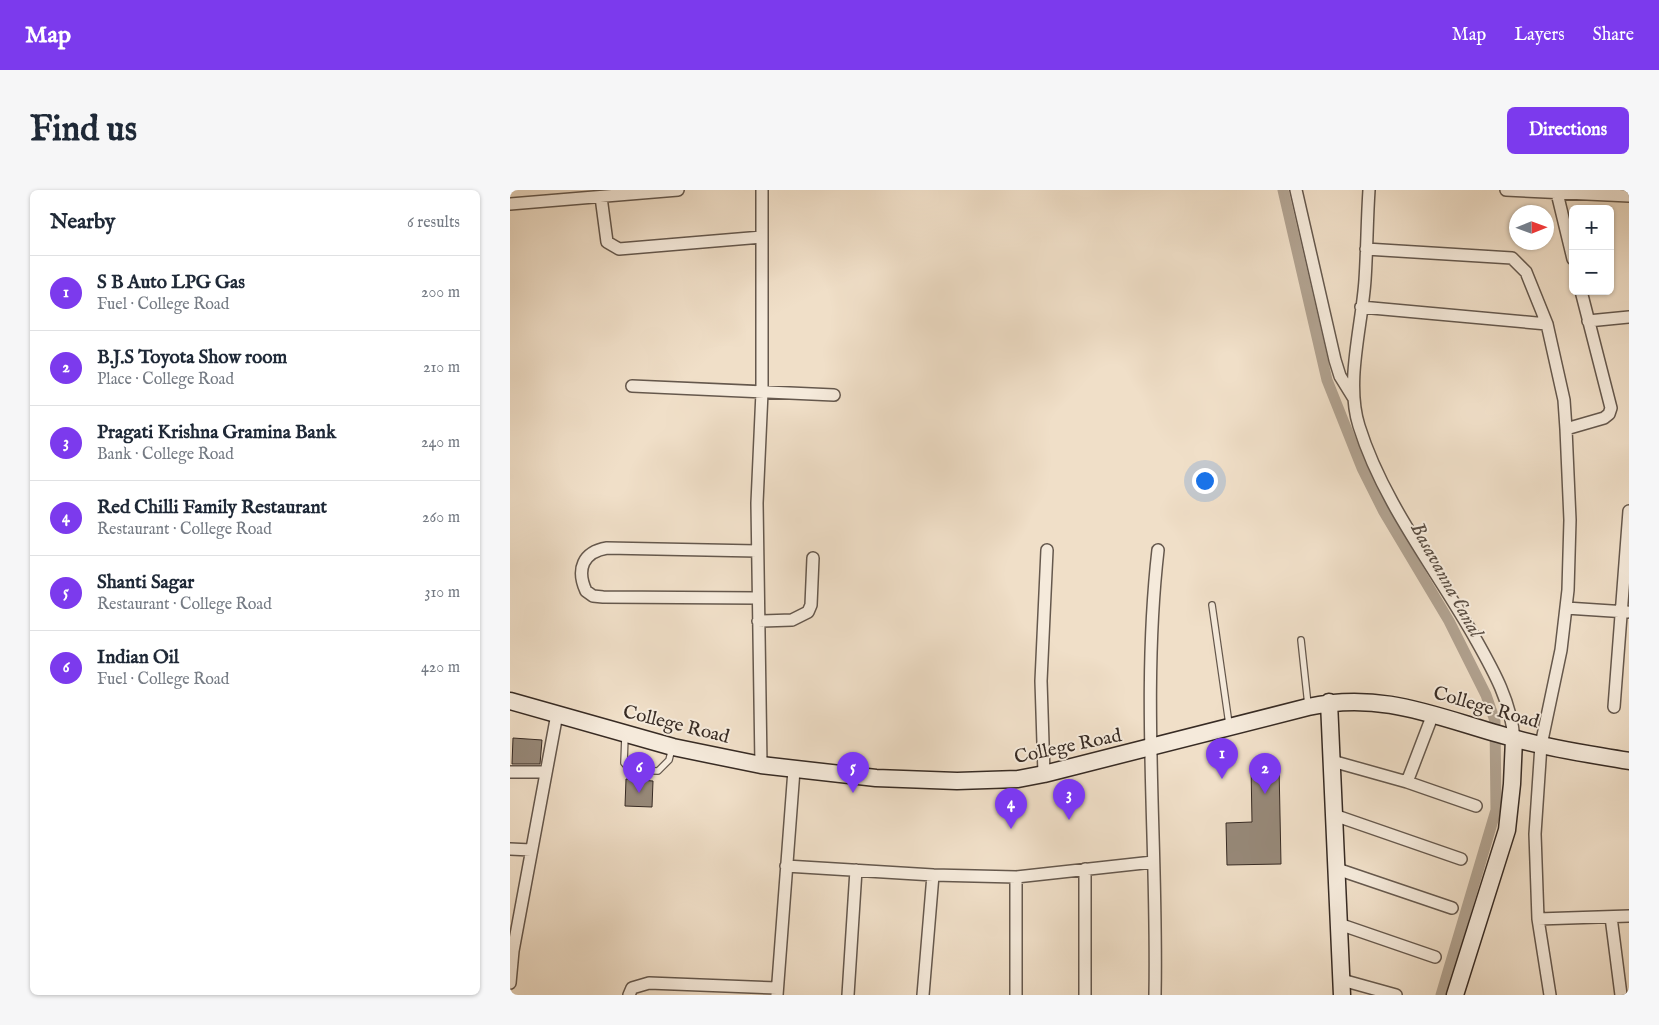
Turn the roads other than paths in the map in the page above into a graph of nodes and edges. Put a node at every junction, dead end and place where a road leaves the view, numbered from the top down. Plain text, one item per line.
1 (678, 190) edge
2 (762, 190) edge
3 (1296, 190) edge
4 (1369, 190) edge
5 (1506, 190) edge
6 (1557, 193) junction
7 (1629, 196) edge
8 (601, 197) junction
9 (510, 204) edge
10 (762, 236) junction
11 (1366, 249) junction
12 (1571, 250) edge
13 (1581, 295) edge
14 (1361, 307) junction
15 (1629, 317) edge
16 (1588, 321) junction
17 (1547, 324) junction
18 (632, 386) dead end
19 (762, 392) junction
20 (834, 395) dead end
21 (1353, 397) junction
22 (1566, 429) junction
23 (1629, 512) edge
24 (1047, 550) dead end
25 (1158, 550) dead end
26 (757, 551) junction
27 (813, 558) dead end
28 (757, 598) junction
29 (1212, 605) dead end
30 (1566, 608) junction
31 (1625, 612) edge
32 (758, 621) junction
33 (1301, 640) dead end
34 (510, 701) edge
35 (1329, 702) junction
36 (1308, 707) junction
37 (1614, 707) dead end
38 (557, 714) junction
39 (1433, 714) junction
40 (1229, 727) junction
41 (626, 734) junction
42 (1508, 737) junction
43 (1541, 745) junction
44 (673, 746) junction
45 (1150, 749) junction
46 (1332, 761) junction
47 (1629, 761) edge
48 (761, 765) junction
49 (794, 770) junction
50 (510, 772) edge
51 (546, 772) junction
52 (1044, 774) junction
53 (1407, 782) junction
54 (1476, 806) dead end
55 (1334, 815) junction
56 (510, 849) edge
57 (531, 850) junction
58 (1461, 859) dead end
59 (1153, 862) junction
60 (786, 866) junction
61 (1085, 869) junction
62 (1337, 869) junction
63 (856, 870) junction
64 (933, 875) junction
65 (1016, 877) junction
66 (1452, 908) dead end
67 (1629, 916) edge
68 (1611, 917) junction
69 (1538, 918) junction
70 (1339, 924) junction
71 (513, 935) edge
72 (1435, 958) dead end
73 (510, 983) edge
74 (1342, 987) edge
75 (777, 991) edge
76 (629, 995) edge
77 (848, 995) edge
78 (923, 995) edge
79 (1016, 995) edge
80 (1085, 995) edge
81 (1155, 995) edge
82 (1396, 995) edge
83 (1455, 995) edge
84 (1550, 995) edge
85 (1621, 995) edge

1 - 8 street
2 - 10 street
3 - 21 street
4 - 11 street
5 - 6 street
6 - 7 street
6 - 12 street
8 - 9 street
8 - 10 street
10 - 19 street
11 - 14 street
11 - 17 street
13 - 16 street
14 - 17 street
14 - 21 street
15 - 16 street
16 - 22 street
17 - 22 street
18 - 19 street
19 - 20 street
19 - 26 street
21 - 42 street
22 - 30 street
23 - 31 street
24 - 52 street
25 - 45 street
26 - 28 street
26 - 28 street
27 - 32 street
28 - 32 street
29 - 40 lane
30 - 31 street
30 - 43 street
31 - 37 street
32 - 48 street
33 - 36 lane
34 - 38 main road, College Road
35 - 36 main road, College Road
35 - 39 main road, College Road
35 - 46 main road
36 - 40 main road, College Road
38 - 41 main road, College Road
38 - 51 street
39 - 42 main road, College Road
39 - 53 street
40 - 45 main road, College Road
41 - 44 main road, College Road
41 - 44 lane
42 - 43 main road, College Road
42 - 83 main road
43 - 47 main road, College Road
43 - 69 street
44 - 48 main road, College Road
45 - 52 main road, College Road
45 - 59 street
46 - 53 street
46 - 55 main road
48 - 49 main road, College Road
49 - 52 main road, College Road
49 - 60 street
50 - 51 street
51 - 57 street
53 - 54 street
55 - 58 street
55 - 62 main road
56 - 57 street
57 - 71 street
59 - 61 street
59 - 81 street
60 - 63 street
60 - 75 street
61 - 65 street
61 - 80 street
62 - 66 street
62 - 70 main road
63 - 64 street
63 - 77 street
64 - 65 street
64 - 78 street
65 - 79 street
67 - 68 street
68 - 69 street
68 - 85 street
69 - 84 street
70 - 72 street
70 - 74 main road
71 - 73 street
74 - 82 street
75 - 76 street

